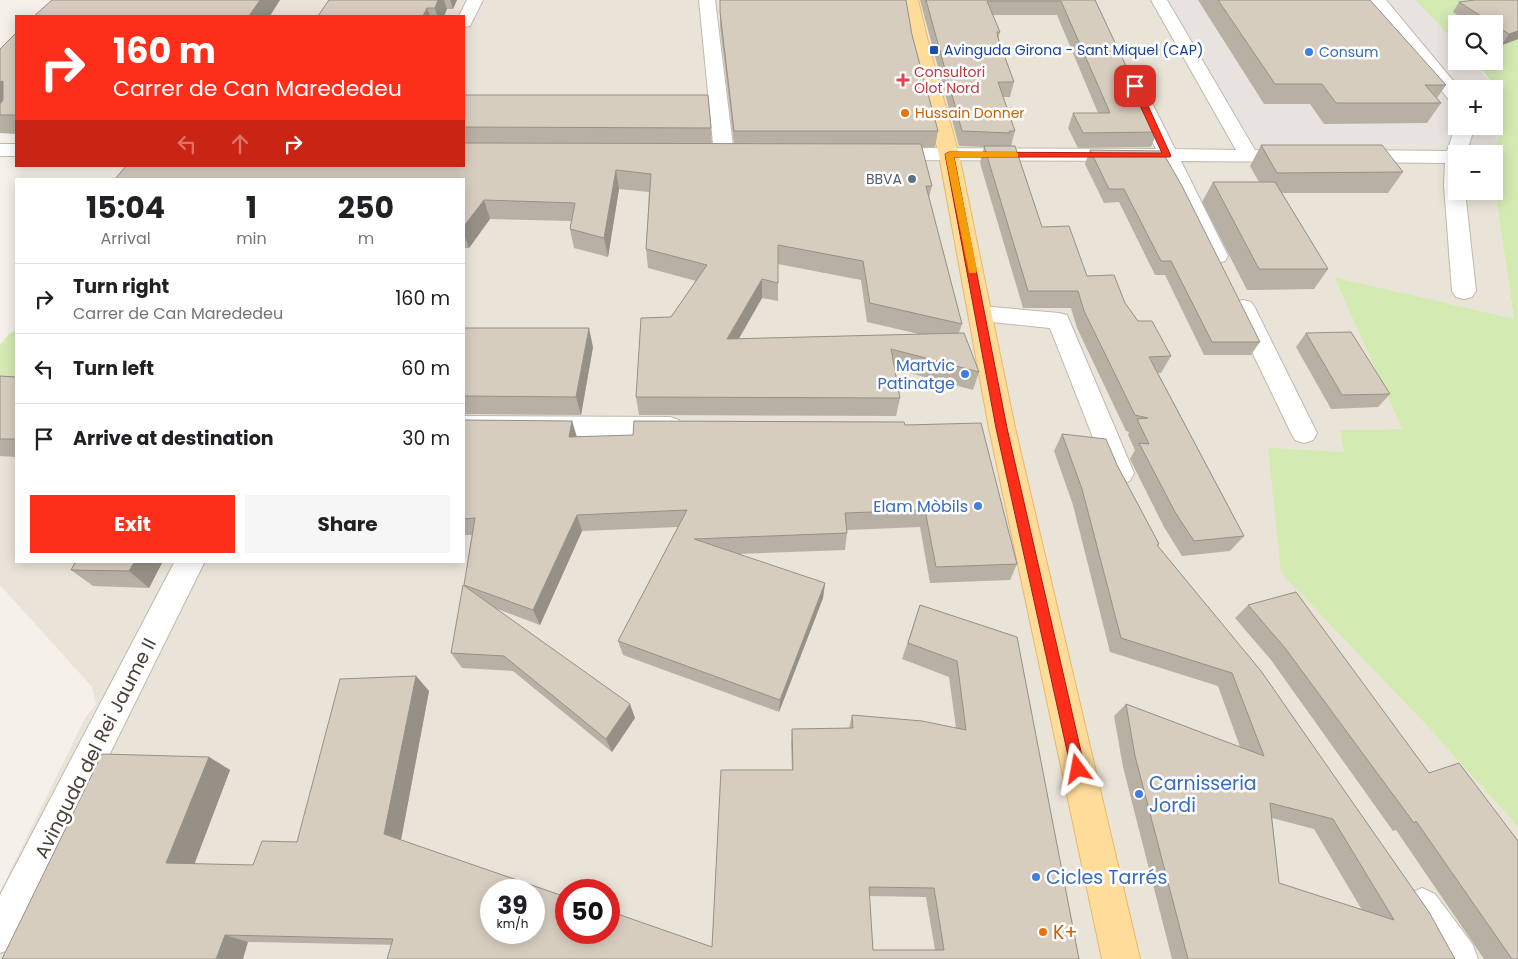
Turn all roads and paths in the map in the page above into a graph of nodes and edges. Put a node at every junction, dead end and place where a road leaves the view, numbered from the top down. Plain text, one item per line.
1 (475, 0) edge
2 (707, 0) edge
3 (910, 0) edge
4 (1159, 0) edge
5 (1377, 0) edge
6 (465, 20) edge
7 (1131, 78) edge
8 (1448, 86) edge
9 (0, 150) edge
10 (15, 150) edge
11 (724, 154) edge
12 (871, 154) edge
13 (949, 154) junction
14 (1167, 156) junction
15 (1249, 156) junction
16 (1308, 156) edge
17 (1338, 156) edge
18 (1448, 157) edge
19 (1456, 200) edge
20 (1464, 291) dead end
21 (981, 314) junction
22 (465, 426) edge
23 (697, 427) edge
24 (1304, 432) dead end
25 (1129, 495) edge
26 (189, 563) edge
27 (1407, 885) edge
28 (0, 934) edge
29 (1121, 959) edge
30 (1458, 959) edge

1 - 6 street
2 - 11 street
3 - 13 main road
4 - 15 street
5 - 8 street
7 - 14 street
9 - 10 street
12 - 13 street
13 - 14 street
13 - 21 main road
14 - 15 street
14 - 24 street
15 - 16 street
17 - 18 street
19 - 20 street
21 - 25 street
21 - 29 main road
22 - 23 street
26 - 28 street, Avinguda del Rei Jaume II
27 - 30 street

